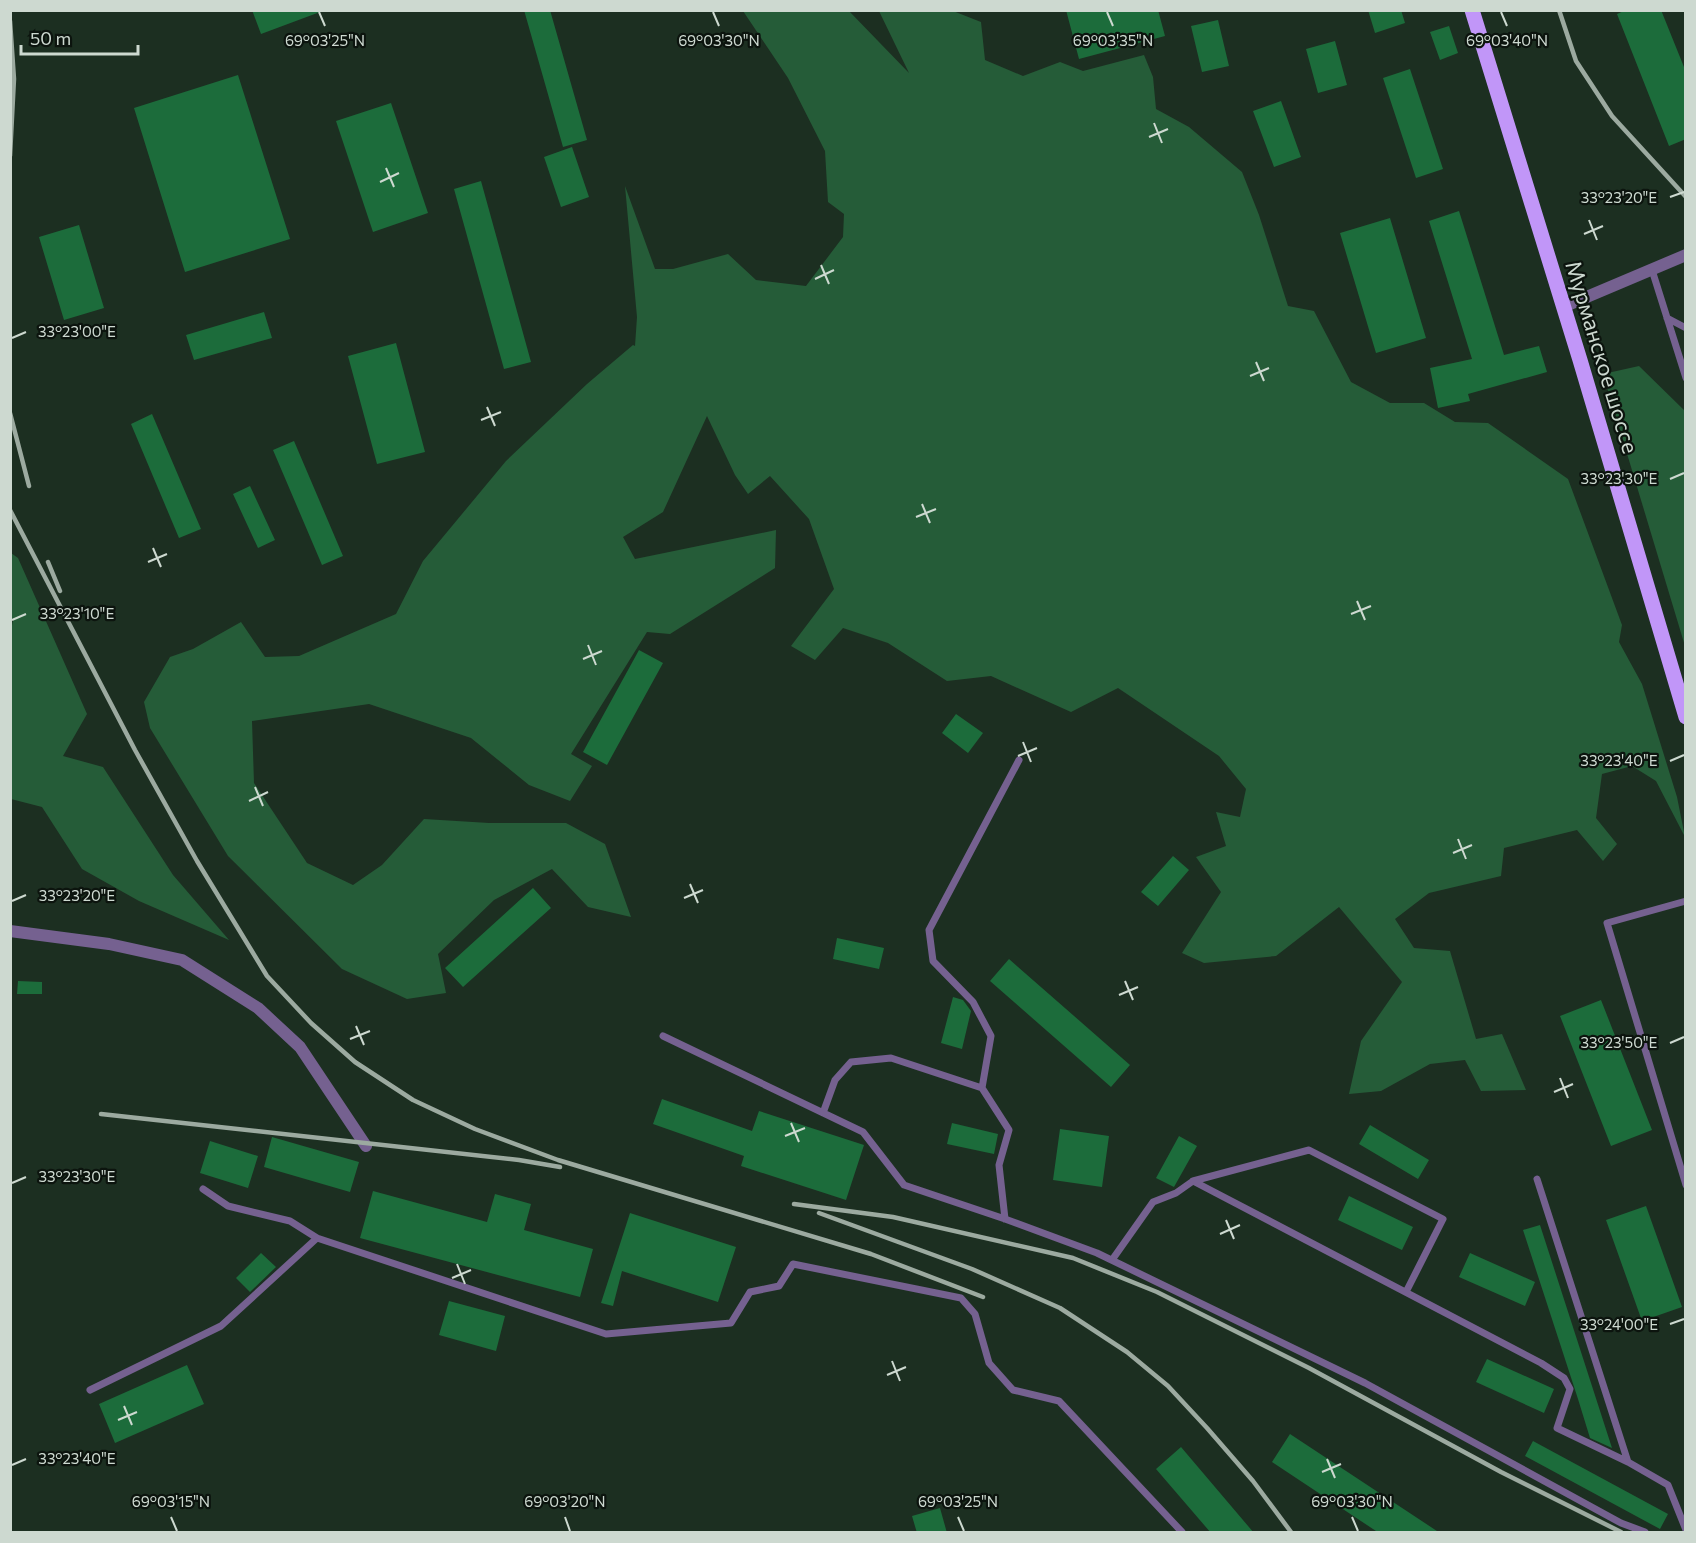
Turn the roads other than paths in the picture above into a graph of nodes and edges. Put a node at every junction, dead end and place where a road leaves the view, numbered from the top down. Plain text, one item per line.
1 (1472, 10) edge
2 (1686, 255) edge
3 (1652, 270) junction
4 (1563, 307) junction
5 (1667, 318) junction
6 (1686, 328) edge
7 (1686, 378) edge
8 (1686, 717) edge
9 (1019, 760) dead end
10 (1686, 900) edge
11 (10, 931) edge
12 (663, 1036) dead end
13 (982, 1088) junction
14 (823, 1113) junction
15 (366, 1146) dead end
16 (1537, 1179) dead end
17 (1193, 1181) junction
18 (1686, 1185) edge
19 (202, 1189) dead end
20 (1005, 1219) junction
21 (317, 1238) junction
22 (1112, 1260) junction
23 (1406, 1292) junction
24 (90, 1389) dead end
25 (1628, 1462) junction
26 (1686, 1530) edge
27 (1182, 1533) edge
28 (1645, 1533) edge

1 - 4 main road, Мурманское шоссе
2 - 3 street
3 - 4 street
3 - 5 lane
4 - 8 main road, Мурманское шоссе
5 - 6 lane
5 - 7 lane
9 - 13 lane
10 - 18 lane
11 - 15 street
12 - 14 lane
13 - 14 lane
13 - 20 lane
14 - 20 lane
16 - 25 lane
17 - 22 lane
17 - 23 lane
17 - 23 lane
19 - 21 lane
20 - 22 lane
21 - 24 lane
21 - 27 lane
22 - 28 lane
23 - 25 lane
25 - 26 lane

